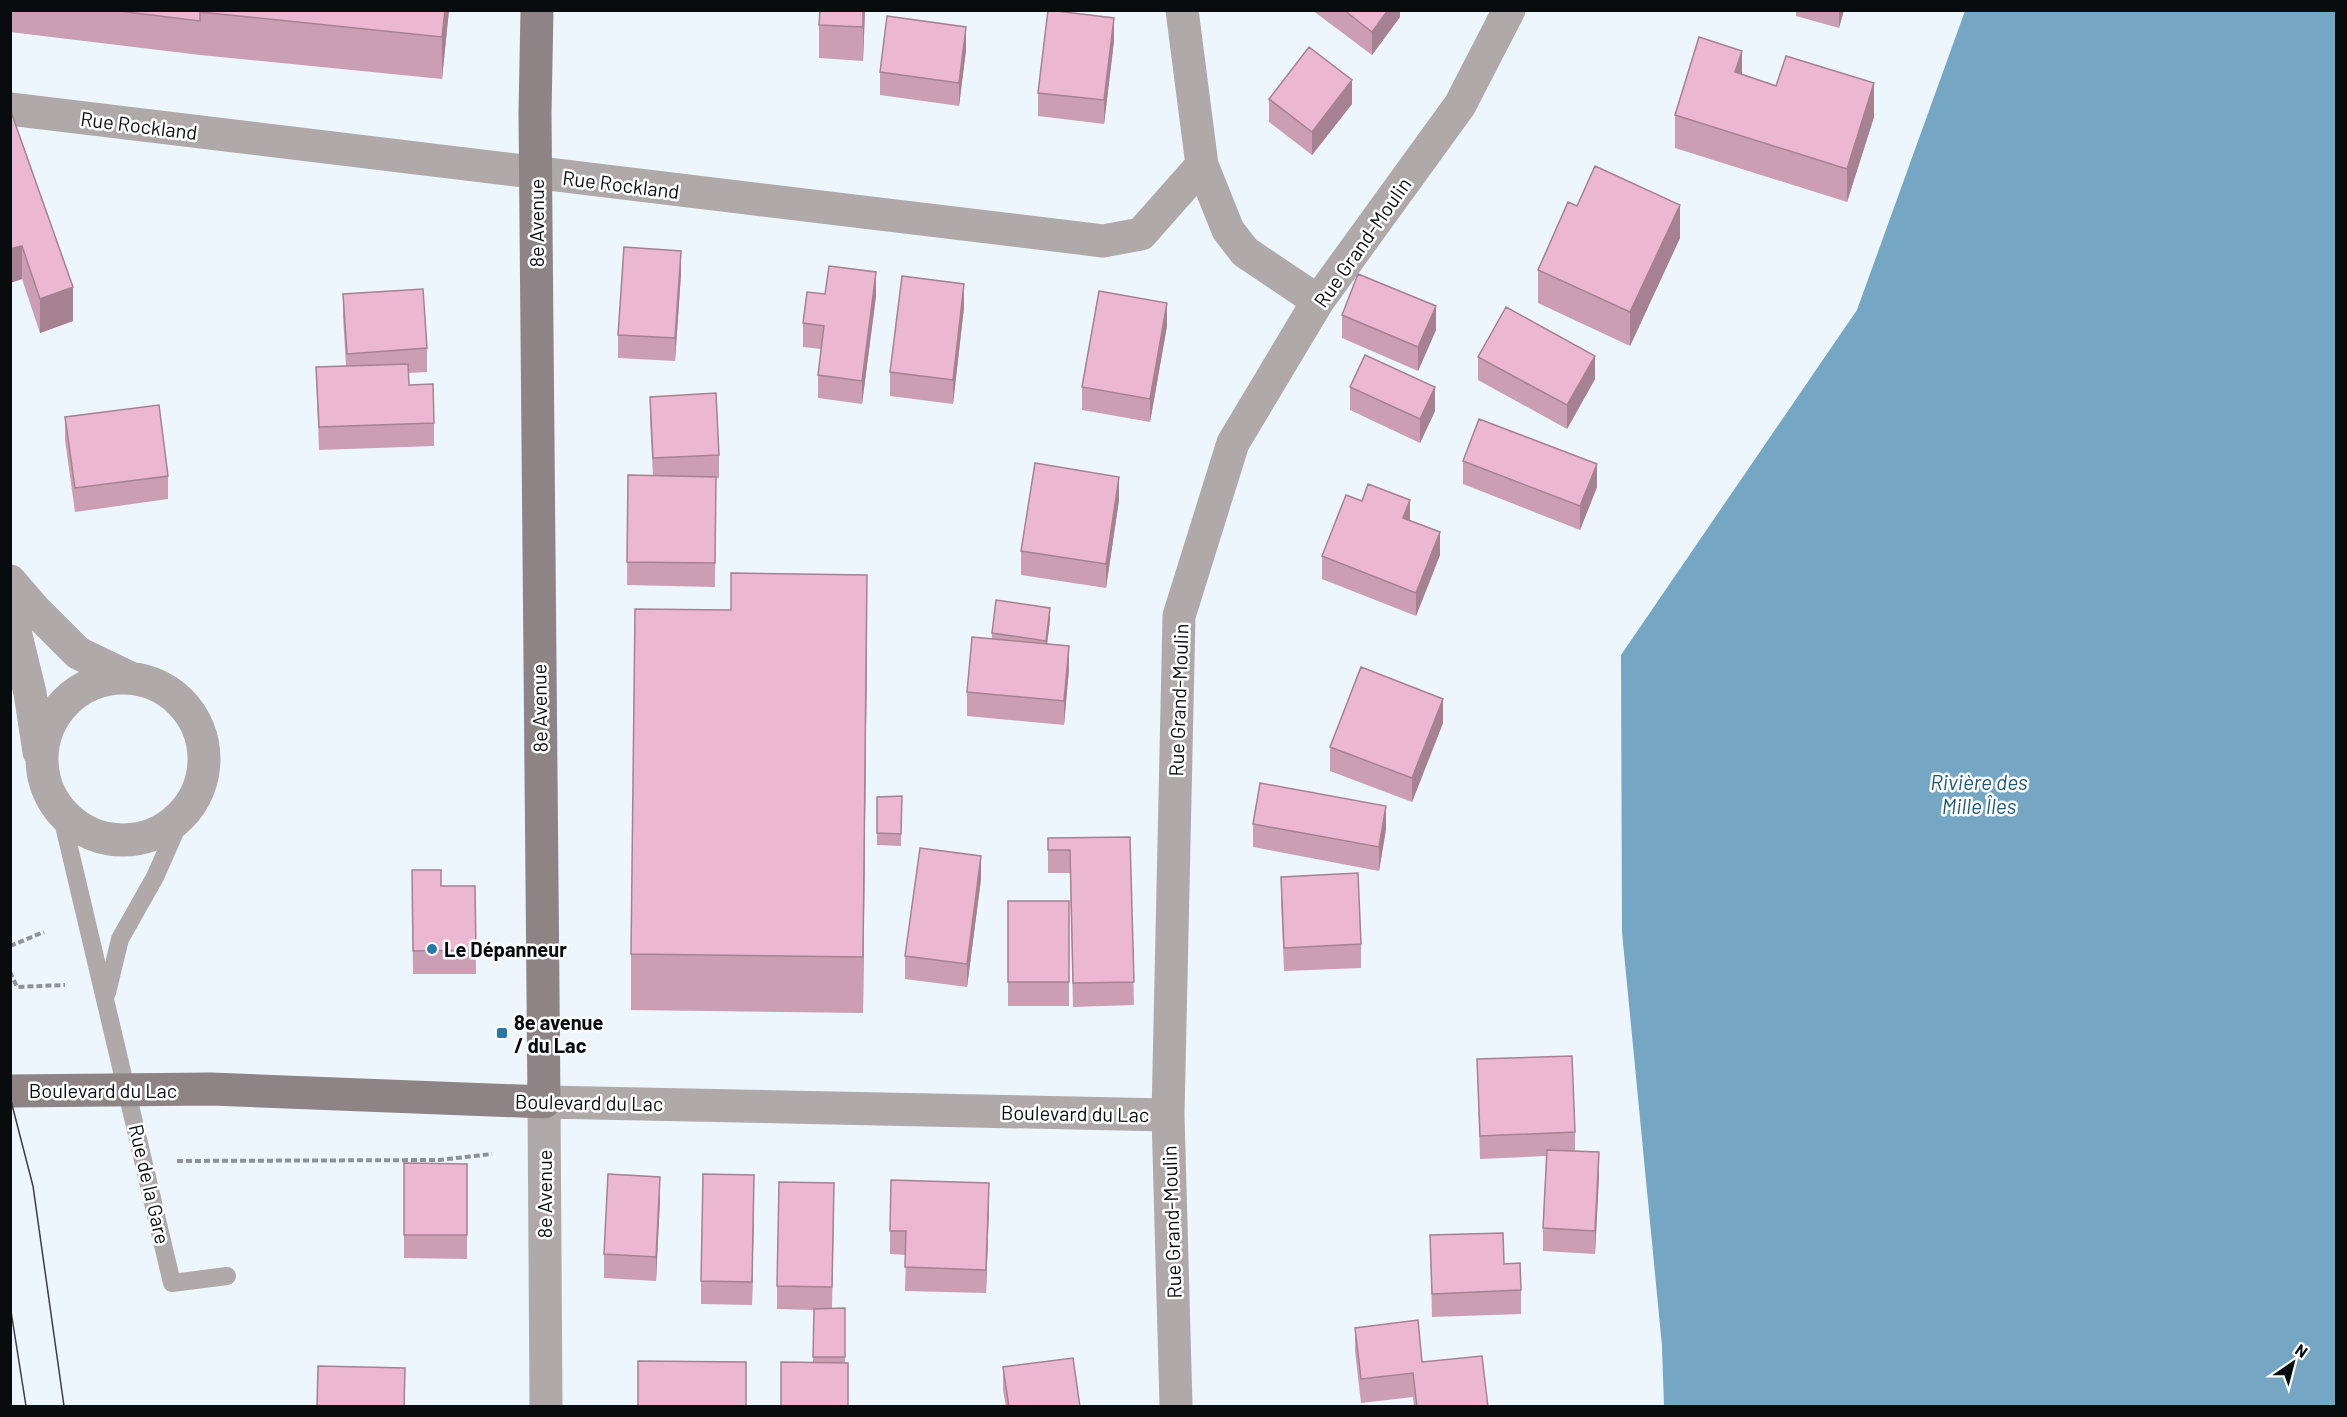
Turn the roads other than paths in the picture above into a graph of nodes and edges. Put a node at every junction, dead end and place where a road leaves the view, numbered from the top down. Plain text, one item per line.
1 (537, 10) edge
2 (1182, 10) edge
3 (1509, 10) edge
4 (10, 109) edge
5 (1202, 165) junction
6 (536, 174) junction
7 (1318, 301) junction
8 (10, 581) edge
9 (10, 604) edge
10 (128, 676) junction
11 (40, 762) junction
12 (61, 813) junction
13 (182, 816) junction
14 (106, 998) junction
15 (10, 1091) edge
16 (544, 1102) junction
17 (1168, 1115) junction
18 (227, 1276) dead end
19 (546, 1407) edge
20 (1176, 1407) edge

1 - 6 street, 8e Avenue
2 - 5 street
3 - 7 street, Rue Grand-Moulin
4 - 6 street, Rue Rockland
5 - 6 street, Rue Rockland
5 - 7 street
6 - 16 street, 8e Avenue
7 - 17 street, Rue Grand-Moulin
8 - 10 street
9 - 11 street
10 - 11 street
10 - 13 street
11 - 12 street
12 - 13 street
12 - 14 lane, Rue de la Gare
13 - 14 lane, Rue de la Gare
14 - 18 lane, Rue de la Gare
15 - 16 street, Boulevard du Lac
16 - 17 street, Boulevard du Lac
16 - 19 street, 8e Avenue
17 - 20 street, Rue Grand-Moulin

